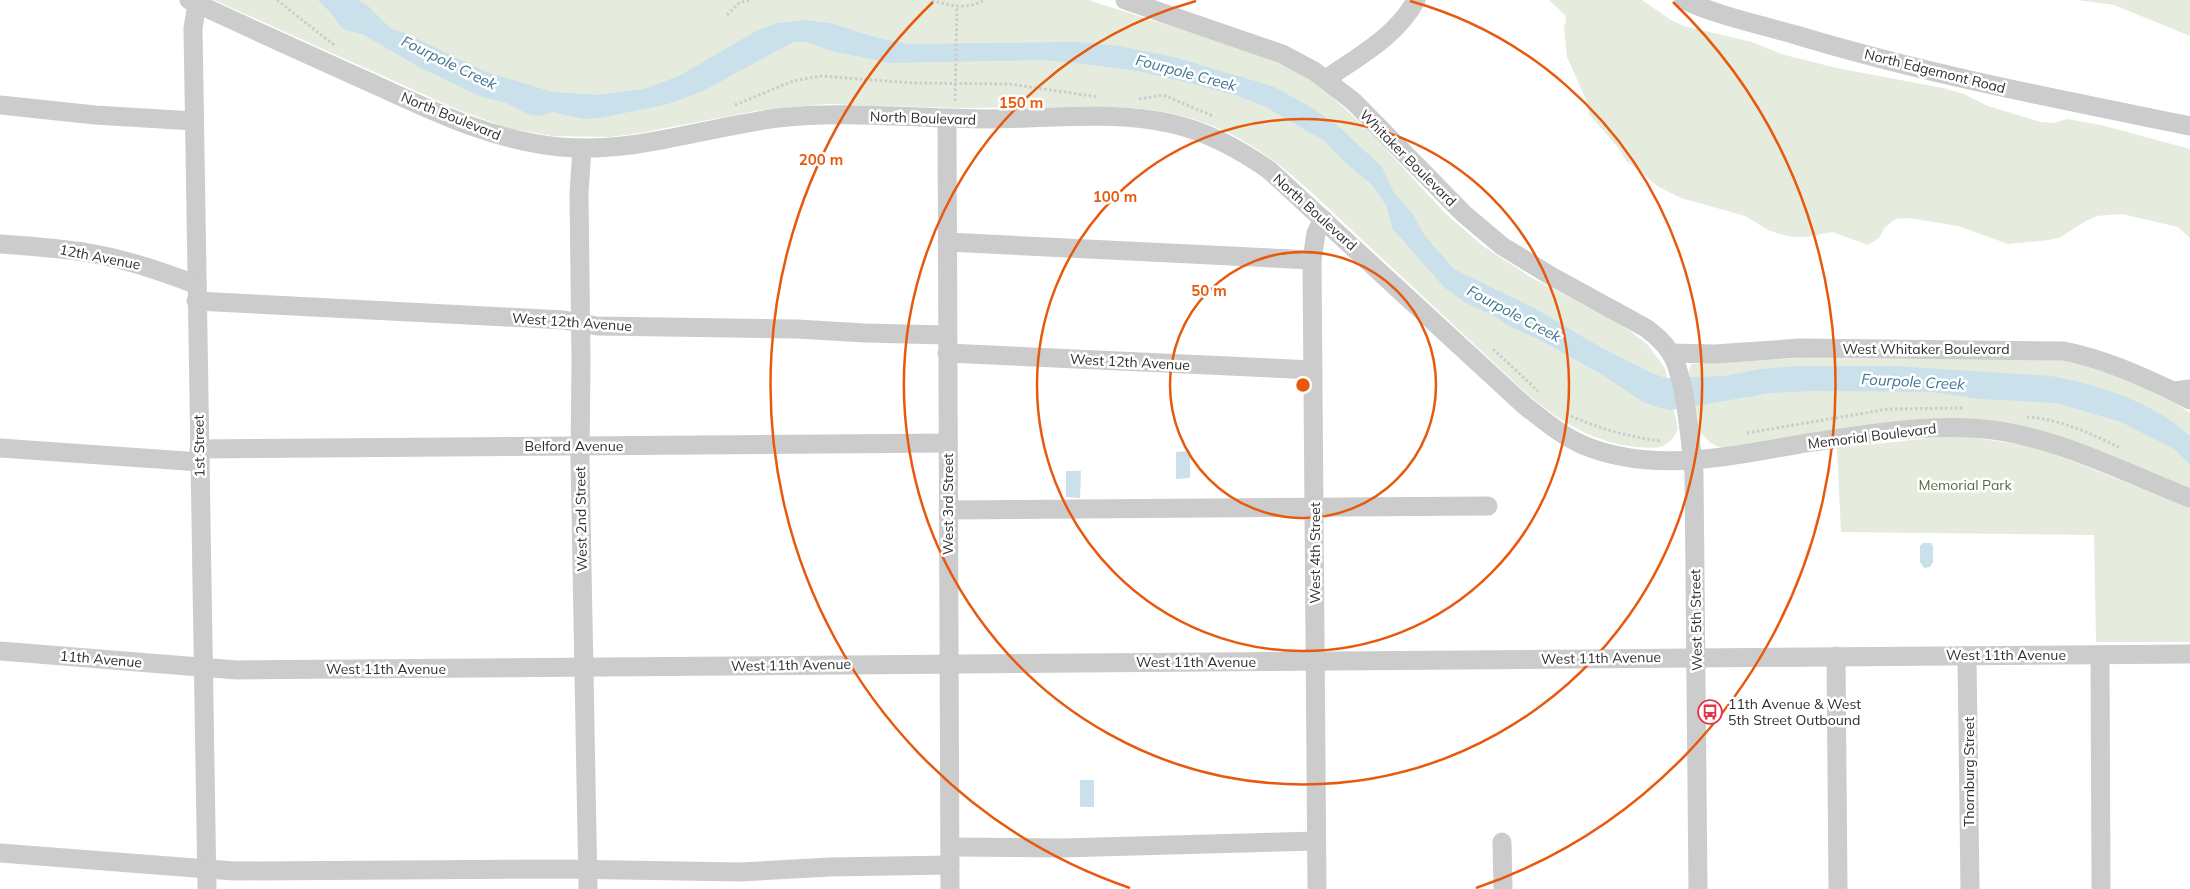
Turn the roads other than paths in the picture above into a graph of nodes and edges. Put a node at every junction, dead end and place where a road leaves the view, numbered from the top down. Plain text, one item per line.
1 (1125, 0) edge
2 (1416, 0) edge
3 (1684, 0) edge
4 (193, 2) edge
5 (1326, 79) junction
6 (0, 105) edge
7 (951, 113) junction
8 (194, 121) junction
9 (2190, 126) edge
10 (582, 148) junction
11 (1323, 219) junction
12 (947, 242) junction
13 (0, 244) edge
14 (1312, 260) junction
15 (197, 293) junction
16 (580, 323) junction
17 (947, 344) junction
18 (1672, 354) junction
19 (1314, 370) junction
20 (2181, 390) edge
21 (2190, 400) edge
22 (948, 443) junction
23 (580, 446) junction
24 (0, 448) edge
25 (200, 456) junction
26 (1693, 467) junction
27 (2190, 498) edge
28 (1488, 506) dead end
29 (1314, 507) junction
30 (948, 510) junction
31 (0, 651) edge
32 (2190, 654) edge
33 (2100, 655) junction
34 (1836, 656) junction
35 (1967, 656) junction
36 (1696, 658) junction
37 (1316, 661) junction
38 (948, 664) junction
39 (584, 667) junction
40 (202, 668) junction
41 (1316, 841) junction
42 (1502, 842) dead end
43 (0, 853) edge
44 (950, 856) junction
45 (206, 870) junction
46 (588, 870) junction
47 (207, 889) edge
48 (588, 889) edge
49 (950, 889) edge
50 (1317, 889) edge
51 (1503, 889) edge
52 (1698, 889) edge
53 (1838, 889) edge
54 (1970, 889) edge
55 (2101, 889) edge

1 - 5 street, Whitaker Boulevard
2 - 5 street
3 - 9 street, North Edgemont Road
4 - 8 street, 1st Street
4 - 10 street, North Boulevard
5 - 18 street, Whitaker Boulevard
6 - 8 street
7 - 10 street, North Boulevard
7 - 11 street, North Boulevard
7 - 12 street, West 3rd Street
8 - 15 street, 1st Street
10 - 16 street, West 2nd Street
11 - 14 street, West 4th Street
11 - 26 street, North Boulevard
12 - 14 street
12 - 17 street, West 3rd Street
13 - 15 street, 12th Avenue
14 - 19 street, West 4th Street
15 - 16 street, West 12th Avenue
15 - 25 street, 1st Street
16 - 17 street, West 12th Avenue
16 - 23 street, West 2nd Street
17 - 19 street, West 12th Avenue
17 - 22 street, West 3rd Street
18 - 20 street, West Whitaker Boulevard
18 - 26 street, West 5th Street
19 - 29 street, West 4th Street
20 - 21 street, West Whitaker Boulevard
22 - 23 street, Belford Avenue
22 - 30 street, West 3rd Street
23 - 25 street, Belford Avenue
23 - 39 street, West 2nd Street
24 - 25 street, Belford Avenue
25 - 40 street, 1st Street
26 - 27 street, Memorial Boulevard
26 - 36 street, West 5th Street
28 - 29 street
29 - 30 street
29 - 37 street, West 4th Street
30 - 38 street, West 3rd Street
31 - 40 street, 11th Avenue
32 - 33 street, West 11th Avenue
33 - 35 street, West 11th Avenue
33 - 55 street
34 - 35 street, West 11th Avenue
34 - 36 street, West 11th Avenue
34 - 53 street
35 - 54 street, Thornburg Street
36 - 37 street, West 11th Avenue
36 - 52 street, West 5th Street
37 - 38 street, West 11th Avenue
37 - 41 street, West 4th Street
38 - 39 street, West 11th Avenue
38 - 44 street, West 3rd Street
39 - 40 street, West 11th Avenue
39 - 46 street, West 2nd Street
40 - 45 street, 1st Street
41 - 44 street
41 - 50 street, West 4th Street
42 - 51 street
43 - 45 street
44 - 46 street
44 - 49 street, West 3rd Street
45 - 46 street
45 - 47 street, 1st Street
46 - 48 street, West 2nd Street

